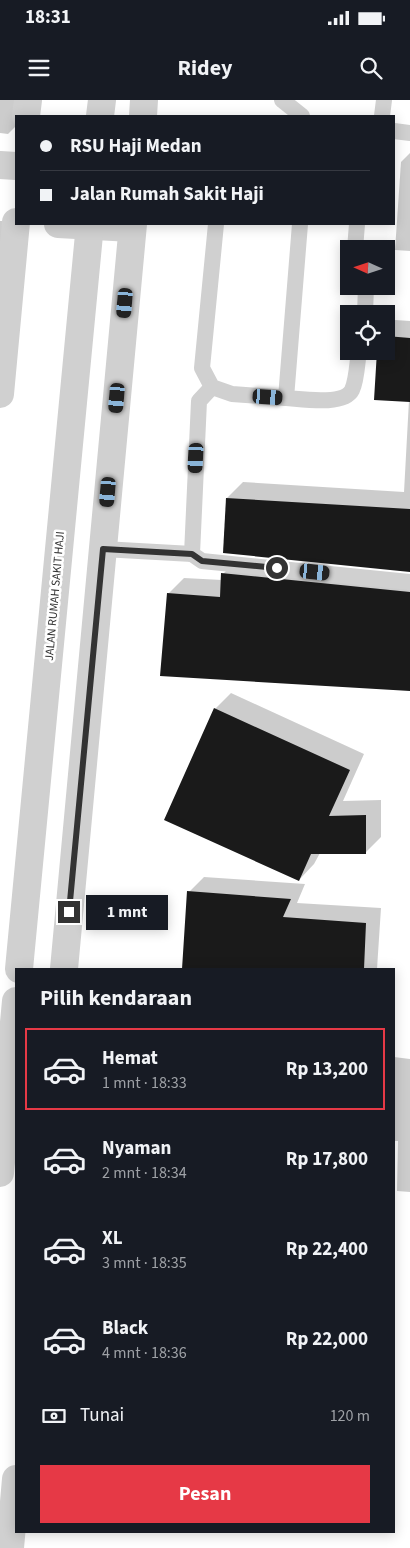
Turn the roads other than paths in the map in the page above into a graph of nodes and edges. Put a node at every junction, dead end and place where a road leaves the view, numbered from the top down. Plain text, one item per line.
1 (28, 100) edge
2 (102, 100) edge
3 (144, 100) edge
4 (282, 100) edge
5 (384, 100) edge
6 (26, 115) edge
7 (100, 115) edge
8 (143, 115) edge
9 (301, 115) edge
10 (382, 115) edge
11 (395, 131) edge
12 (410, 132) edge
13 (0, 164) edge
14 (15, 166) edge
15 (0, 220) edge
16 (15, 222) edge
17 (16, 225) edge
18 (90, 225) edge
19 (216, 225) edge
20 (300, 225) edge
21 (357, 225) edge
22 (132, 226) edge
23 (356, 240) edge
24 (357, 360) edge
25 (212, 387) junction
26 (0, 394) edge
27 (286, 398) junction
28 (103, 549) junction
29 (192, 554) junction
30 (410, 582) edge
31 (19, 968) edge
32 (64, 968) edge
33 (15, 1012) edge
34 (0, 1173) edge
35 (15, 1490) edge
36 (10, 1548) edge

1 - 6 street
2 - 7 street
3 - 8 street
4 - 9 lane
5 - 10 lane
11 - 12 lane
13 - 14 street
15 - 16 street
17 - 26 street
18 - 22 street
18 - 31 street, JALAN RUMAH SAKIT HAJI
19 - 25 lane
20 - 27 lane
21 - 23 lane
22 - 28 street
24 - 27 lane
25 - 27 lane
25 - 29 lane
28 - 29 lane
28 - 32 street
29 - 30 lane
33 - 34 street
35 - 36 street

